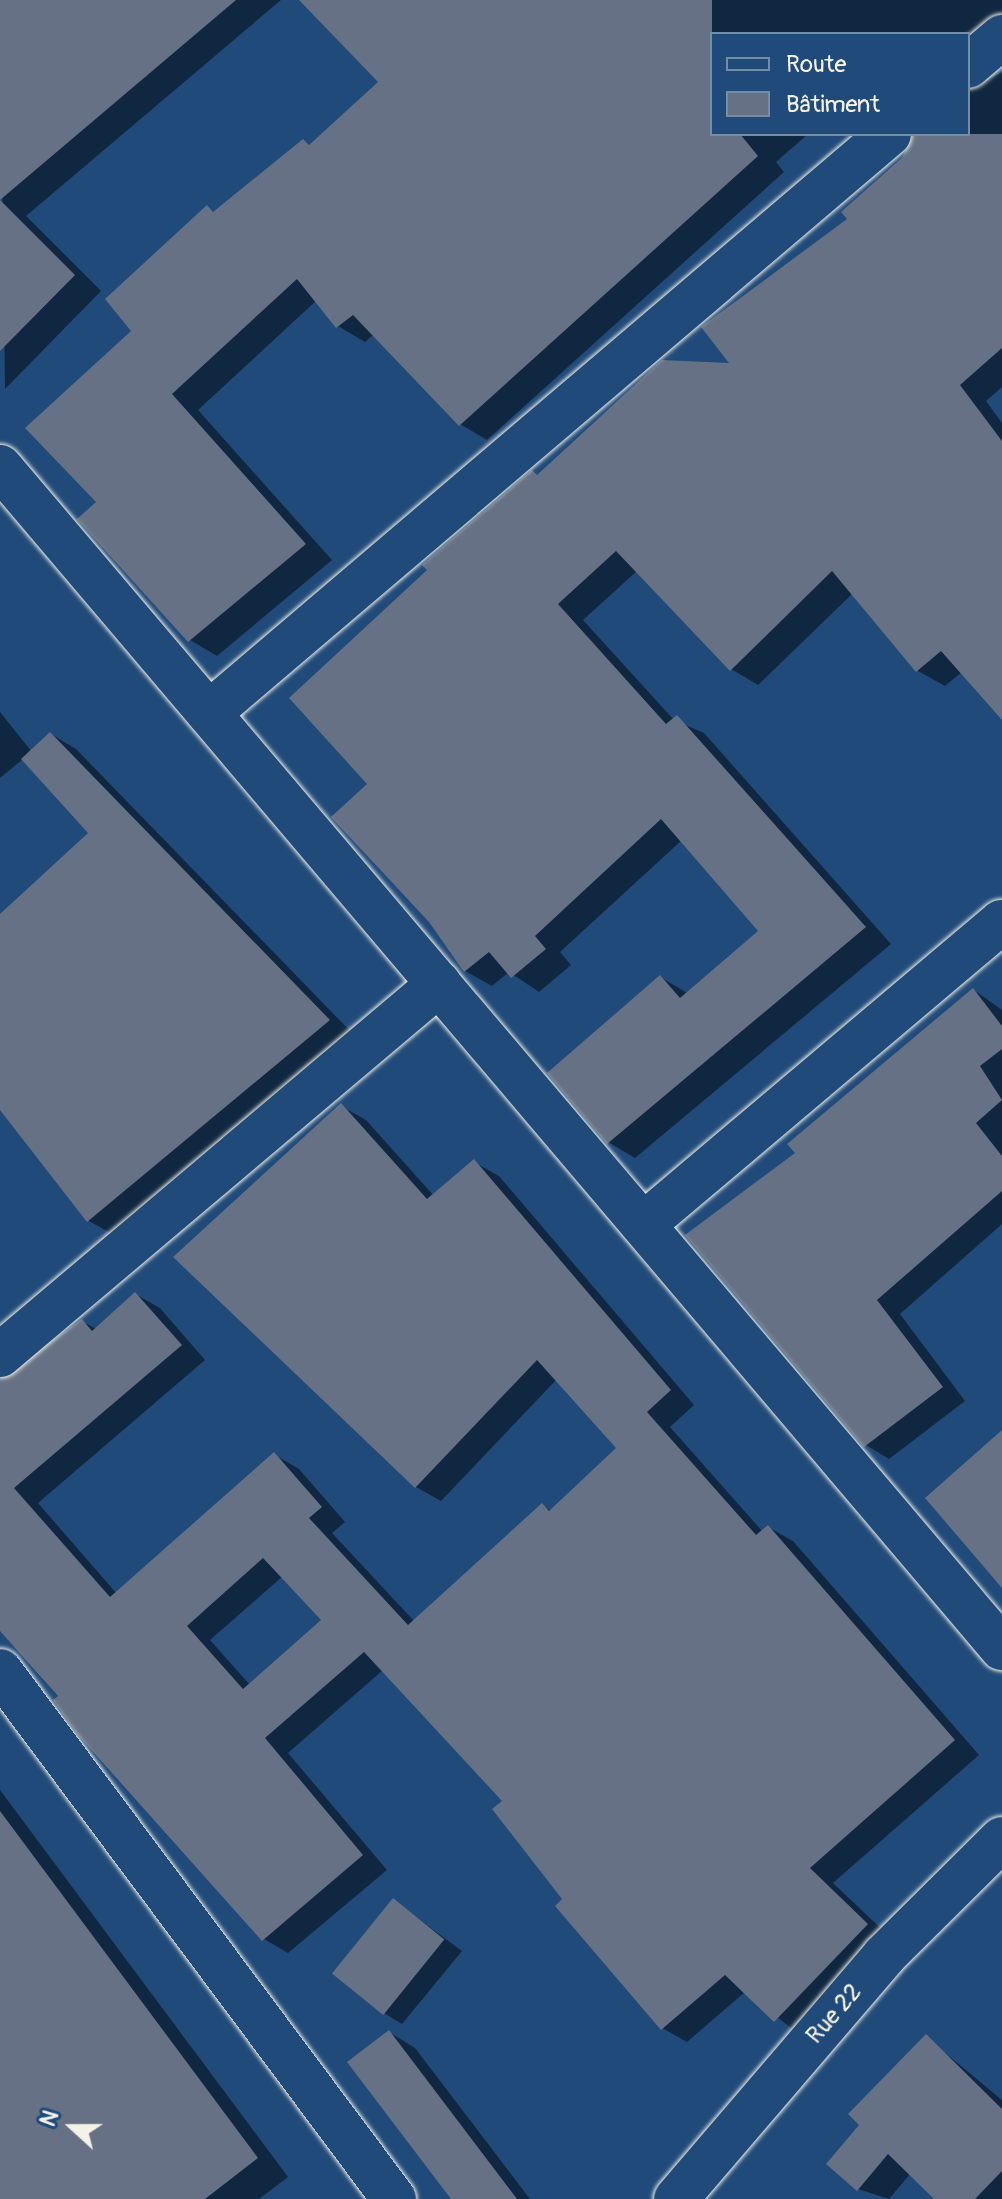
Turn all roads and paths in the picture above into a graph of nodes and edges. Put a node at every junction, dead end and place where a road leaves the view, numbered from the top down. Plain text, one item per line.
1 (1002, 37) edge
2 (970, 64) edge
3 (887, 136) edge
4 (0, 467) edge
5 (209, 713) junction
6 (1002, 922) edge
7 (439, 984) junction
8 (644, 1224) junction
9 (0, 1355) edge
10 (1002, 1648) edge
11 (0, 1671) edge
12 (1002, 1839) edge
13 (394, 2199) edge
14 (676, 2199) edge

1 - 2 street
3 - 5 street
4 - 5 street
5 - 7 street
6 - 8 street
7 - 8 street
7 - 9 street
8 - 10 street
11 - 13 street
12 - 14 street, Rue 22

